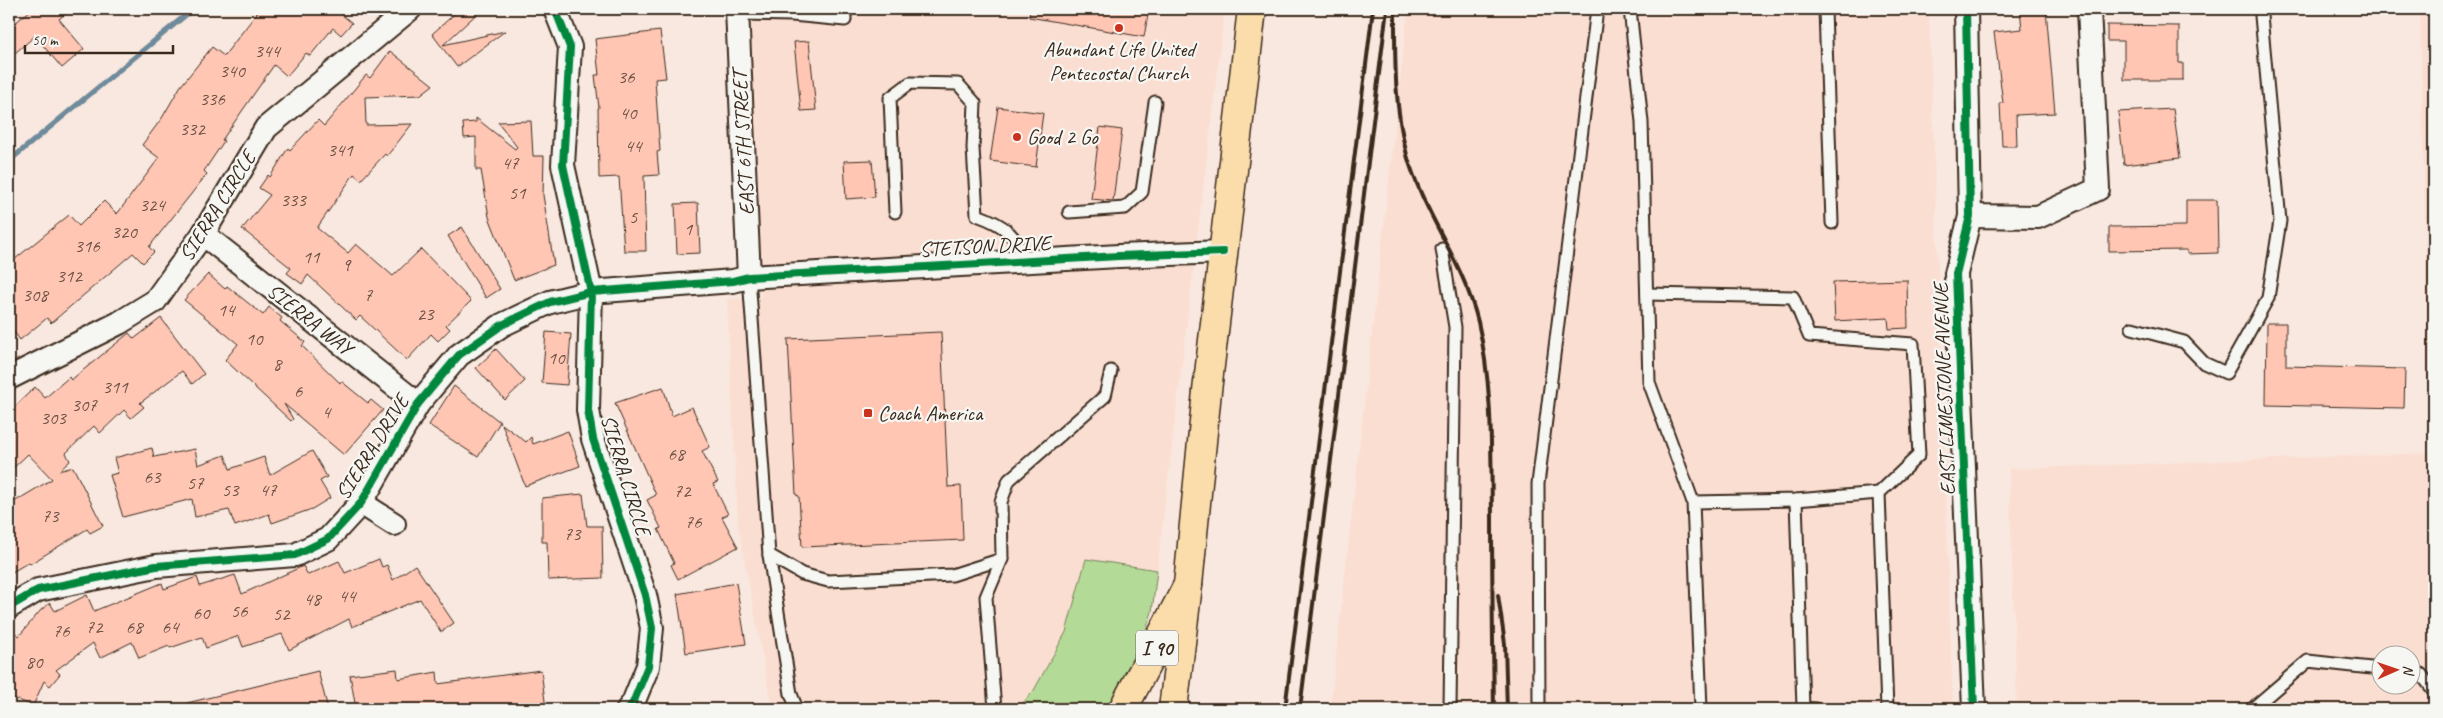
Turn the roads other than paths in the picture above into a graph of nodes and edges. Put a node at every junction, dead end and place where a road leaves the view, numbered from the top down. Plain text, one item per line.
1 (410, 9) edge
2 (555, 9) edge
3 (845, 9) edge
4 (1252, 9) edge
5 (1597, 9) edge
6 (1630, 9) edge
7 (1825, 9) edge
8 (1966, 9) edge
9 (2089, 9) edge
10 (737, 12) edge
11 (792, 12) edge
12 (2261, 16) dead end
13 (1155, 102) dead end
14 (895, 212) dead end
15 (1069, 212) dead end
16 (1970, 216) junction
17 (1832, 223) dead end
18 (202, 234) junction
19 (1442, 249) dead end
20 (1223, 252) junction
21 (1026, 261) junction
22 (749, 277) junction
23 (591, 292) junction
24 (1647, 294) junction
25 (2132, 328) dead end
26 (1111, 371) dead end
27 (9, 378) edge
28 (418, 404) junction
29 (1879, 493) junction
30 (1796, 500) junction
31 (1693, 502) junction
32 (361, 503) junction
33 (394, 524) dead end
34 (769, 555) junction
35 (1002, 559) junction
36 (1188, 585) junction
37 (9, 607) edge
38 (2370, 669) edge
39 (2420, 674) edge
40 (2434, 691) edge
41 (628, 709) edge
42 (797, 709) edge
43 (995, 709) edge
44 (1123, 709) edge
45 (1173, 709) edge
46 (1450, 709) edge
47 (1539, 709) edge
48 (1701, 709) edge
49 (1815, 709) edge
50 (1887, 709) edge
51 (1974, 709) edge
52 (2252, 709) edge

1 - 18 street, SIERRA CIRCLE
2 - 23 street, SIERRA CIRCLE
3 - 11 lane
4 - 20 main road
5 - 47 lane
6 - 24 lane
7 - 17 lane
8 - 16 street, EAST LIMESTONE AVENUE
9 - 16 street
10 - 11 lane
10 - 22 street, EAST 6TH STREET
12 - 25 lane
13 - 15 lane
14 - 21 lane
16 - 51 street, EAST LIMESTONE AVENUE
18 - 27 street, SIERRA CIRCLE
18 - 28 street, SIERRA WAY
19 - 46 lane
20 - 21 street, STETSON DRIVE
20 - 36 main road
21 - 22 street, STETSON DRIVE
22 - 23 street, SIERRA DRIVE
22 - 34 lane
23 - 28 street, SIERRA DRIVE
23 - 41 street, SIERRA CIRCLE
24 - 29 lane
24 - 31 lane
26 - 35 lane
28 - 32 street, SIERRA DRIVE
29 - 30 lane
29 - 50 lane
30 - 31 lane
30 - 49 lane
31 - 48 lane
32 - 33 street, SIERRA DRIVE
32 - 37 street, SIERRA DRIVE
34 - 35 lane
34 - 42 lane
35 - 43 lane
36 - 44 main road, I 90
36 - 45 main road
38 - 52 lane
39 - 40 lane

